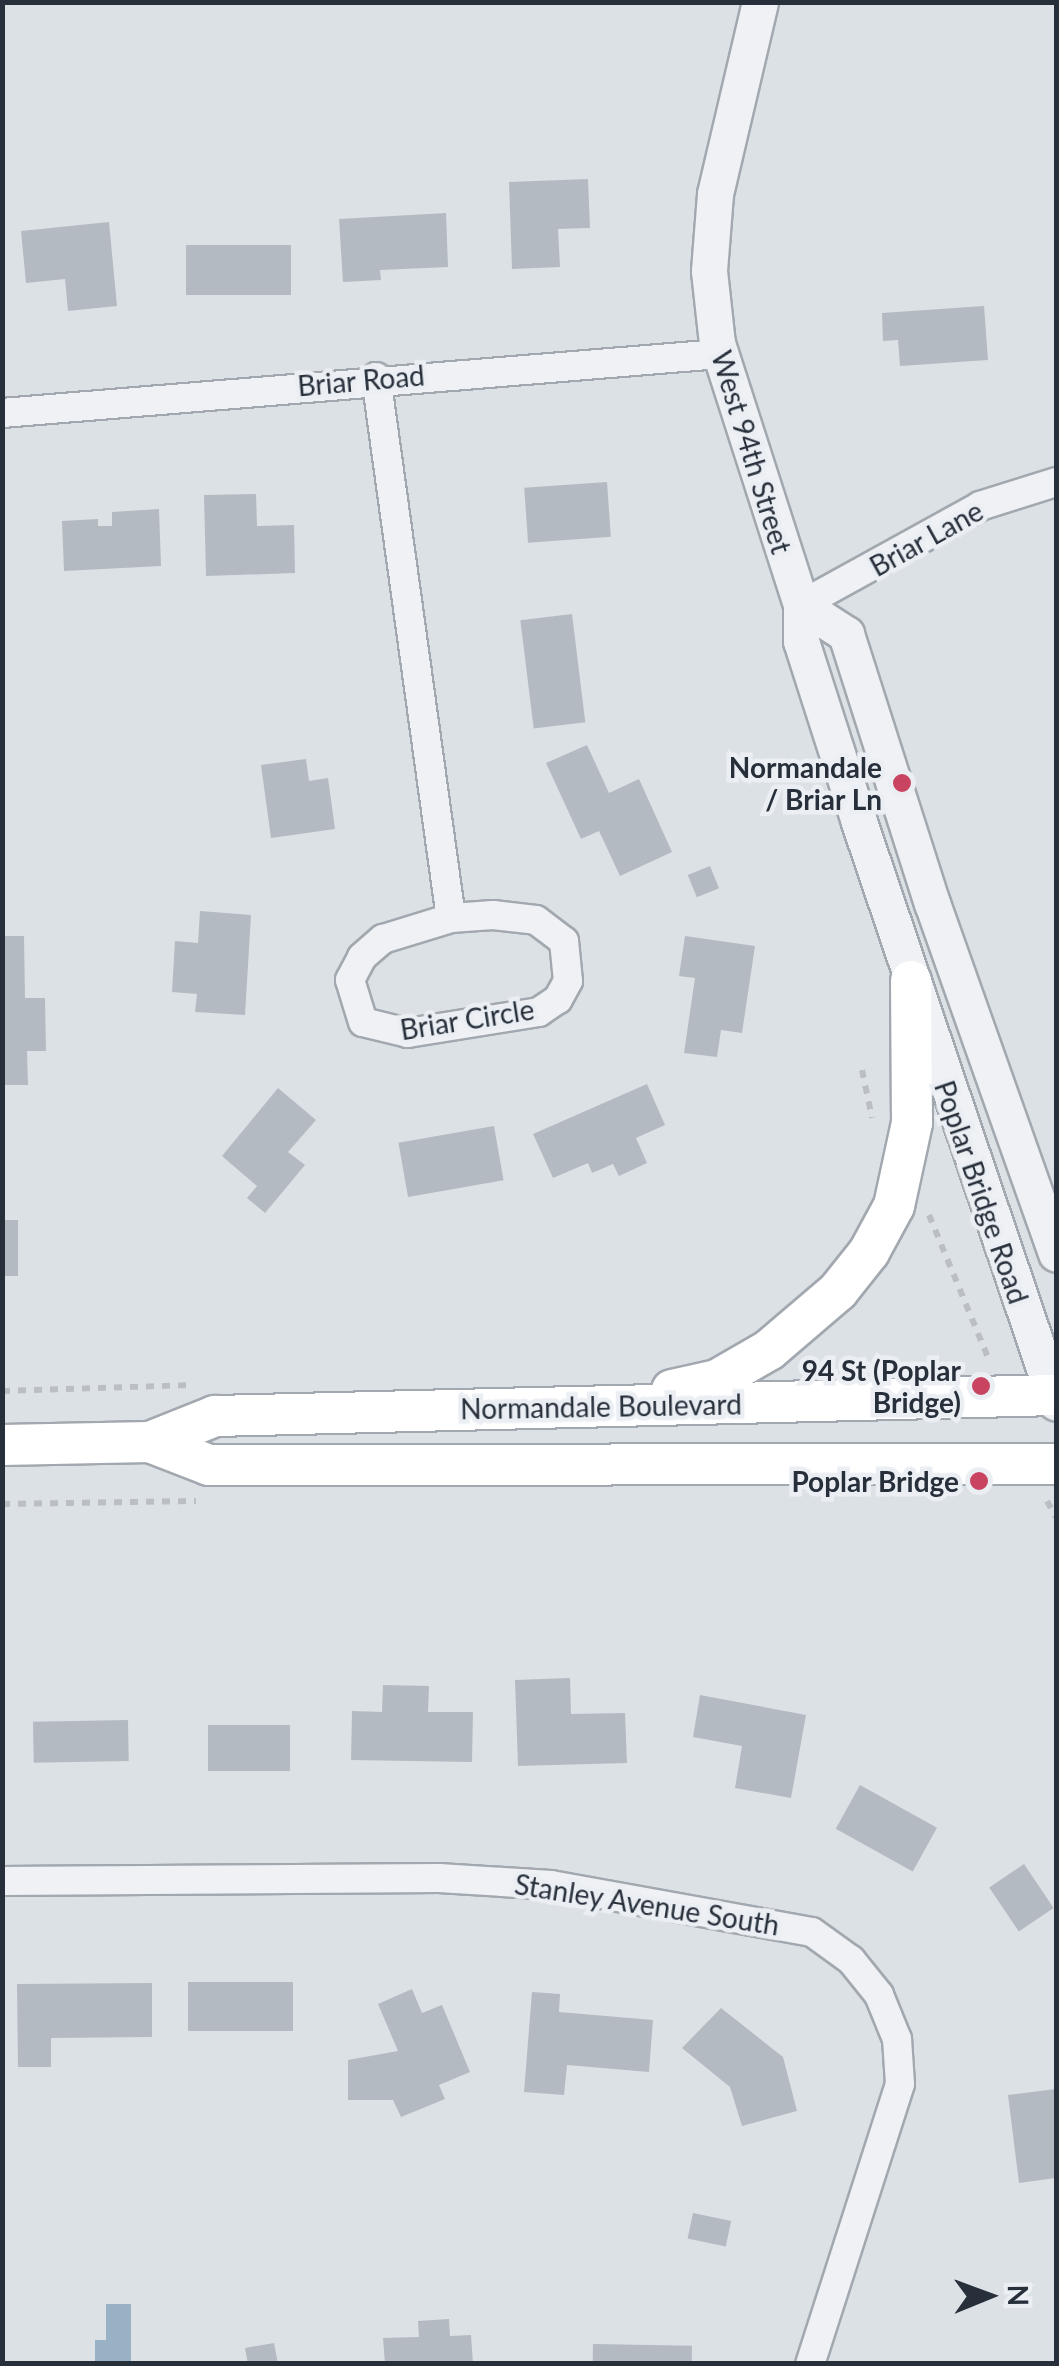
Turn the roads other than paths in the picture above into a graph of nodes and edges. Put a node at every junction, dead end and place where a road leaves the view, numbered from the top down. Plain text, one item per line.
1 (760, 2) edge
2 (720, 354) junction
3 (376, 377) junction
4 (2, 413) edge
5 (1056, 482) edge
6 (801, 605) junction
7 (452, 918) junction
8 (910, 981) junction
9 (1056, 1254) edge
10 (1055, 1398) edge
11 (598, 1406) junction
12 (150, 1442) junction
13 (2, 1446) edge
14 (1043, 1464) edge
15 (2, 1881) edge
16 (810, 2364) edge

1 - 2 street, West 94th Street
2 - 3 street, Briar Road
2 - 6 street, West 94th Street
3 - 4 street, Briar Road
3 - 7 street
5 - 6 street, Briar Lane
6 - 8 street, West 94th Street
6 - 9 street, Poplar Bridge Road
7 - 7 street, Briar Circle
8 - 10 street, Poplar Bridge Road
8 - 11 main road
10 - 11 main road, Normandale Boulevard
11 - 12 main road, Normandale Boulevard
12 - 13 main road, Normandale Boulevard
12 - 14 main road, Normandale Boulevard
15 - 16 street, Stanley Avenue South

